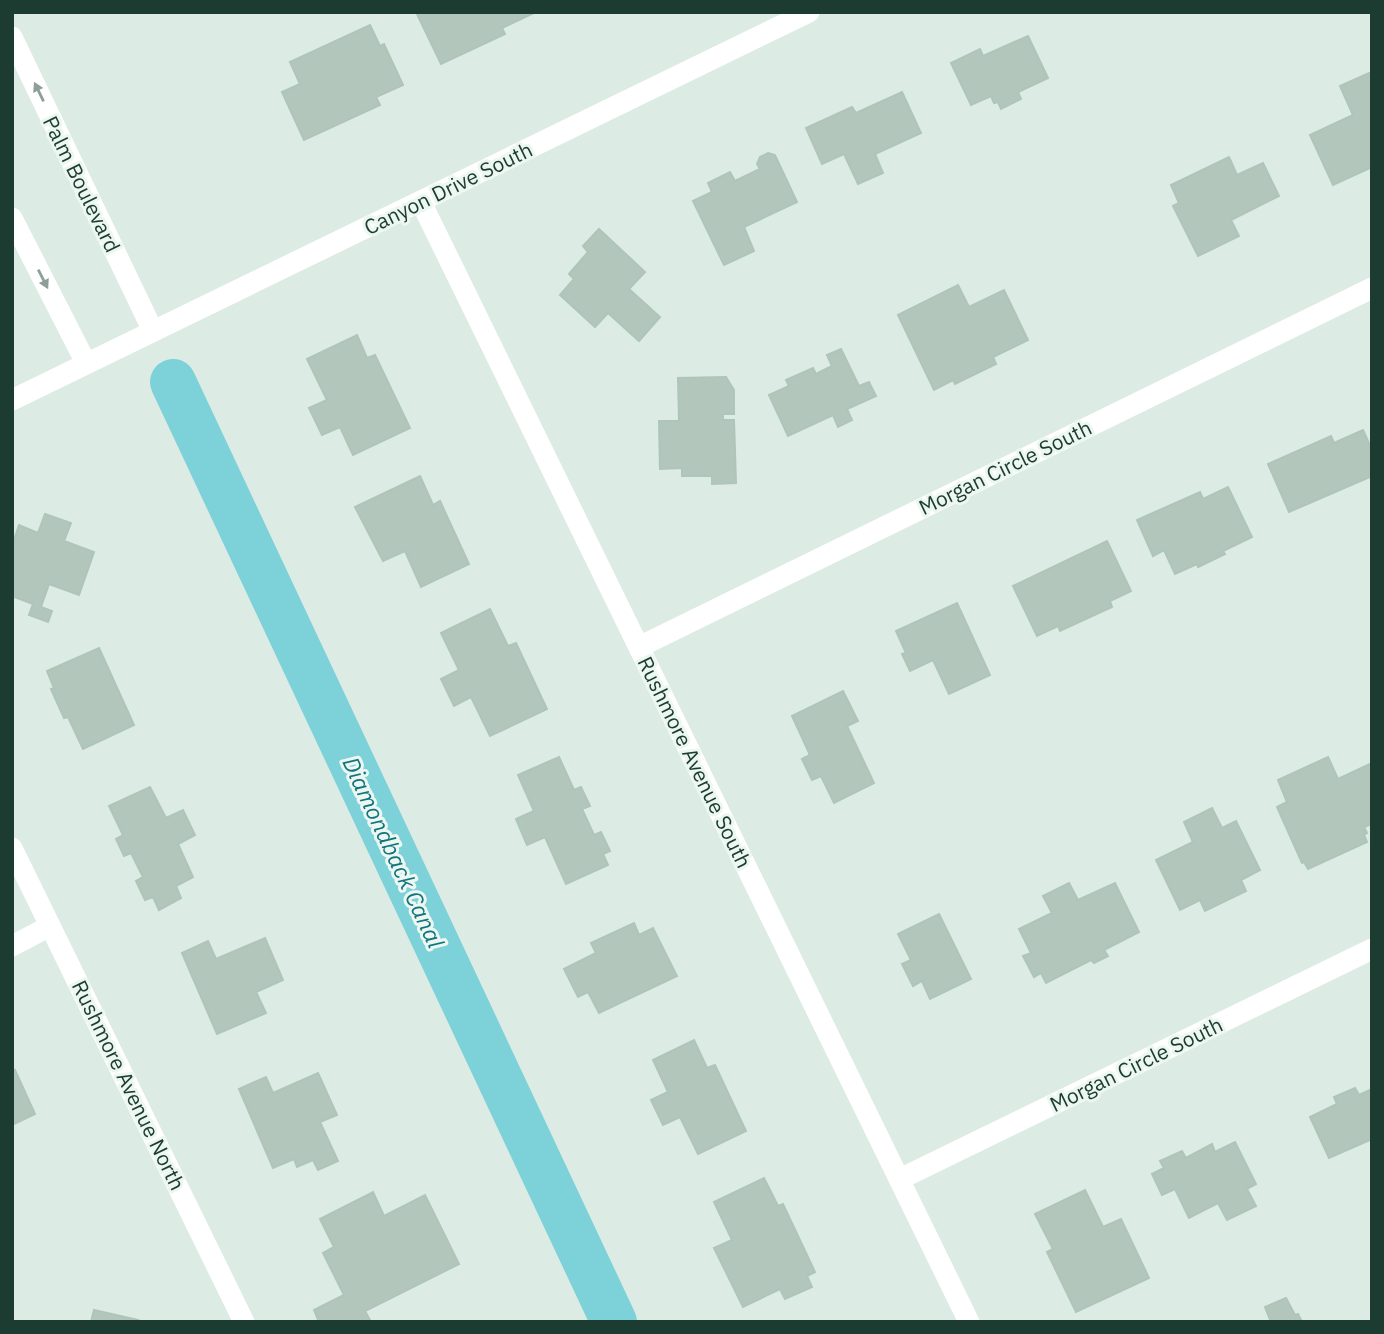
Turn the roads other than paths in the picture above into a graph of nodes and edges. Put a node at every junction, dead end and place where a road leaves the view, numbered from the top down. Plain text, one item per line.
1 (809, 12) edge
2 (12, 37) edge
3 (421, 202) junction
4 (12, 218) edge
5 (1372, 288) edge
6 (153, 331) junction
7 (86, 363) junction
8 (12, 400) edge
9 (639, 647) junction
10 (12, 848) edge
11 (50, 926) junction
12 (12, 946) edge
13 (1372, 948) edge
14 (900, 1179) junction
15 (244, 1322) edge
16 (969, 1322) edge

1 - 3 street, Canyon Drive South
6 -> 2 street, Palm Boulevard
3 - 6 street, Canyon Drive South
3 - 9 street, Rushmore Avenue South
4 -> 7 street
5 - 9 street, Morgan Circle South
6 - 7 street, Canyon Drive South
7 - 8 street, Canyon Drive South
9 - 14 street, Rushmore Avenue South
10 - 11 street, Rushmore Avenue North
11 - 12 street
11 - 15 street, Rushmore Avenue North
13 - 14 street, Morgan Circle South
14 - 16 street, Rushmore Avenue South

